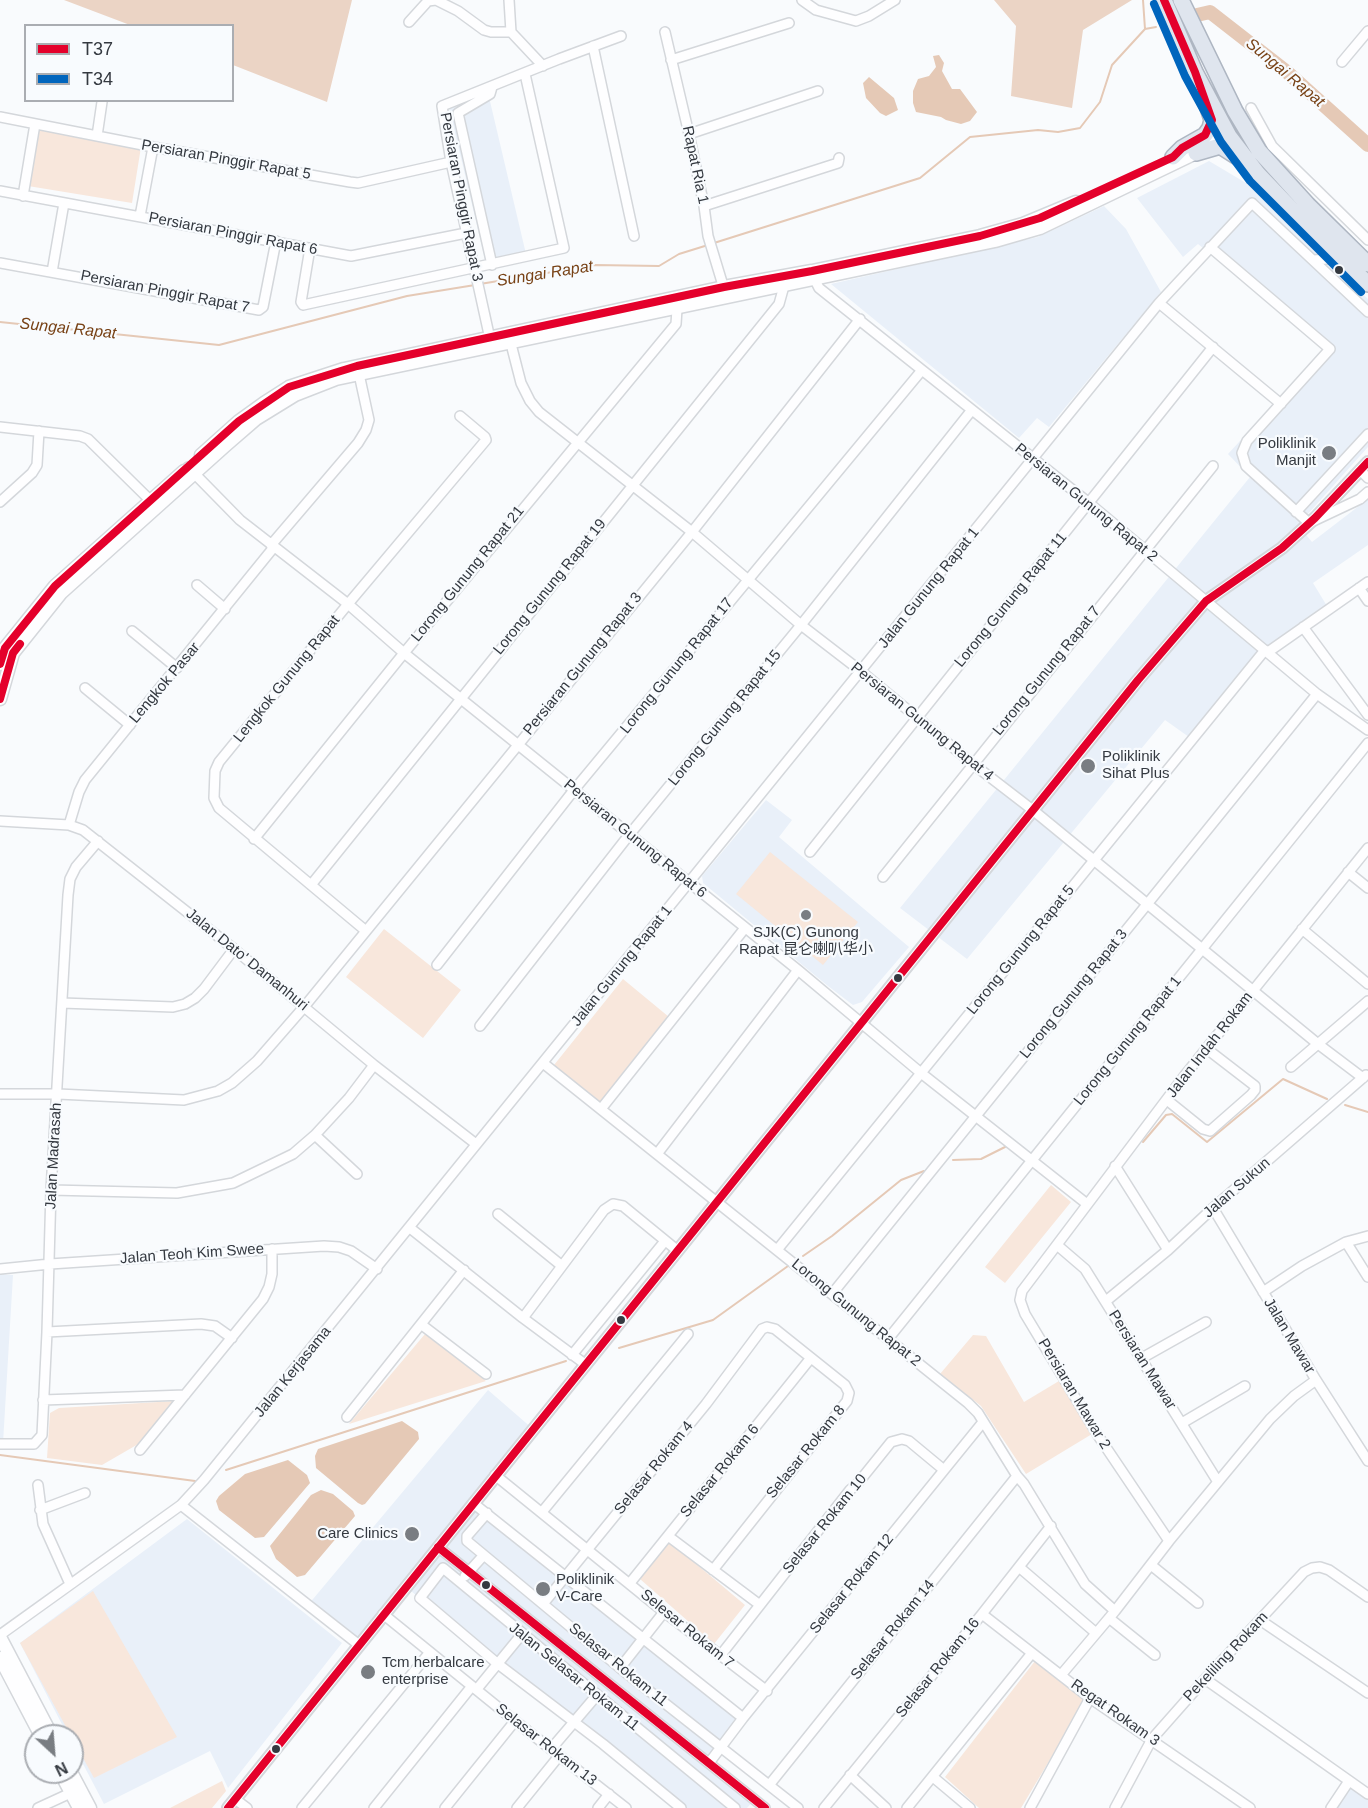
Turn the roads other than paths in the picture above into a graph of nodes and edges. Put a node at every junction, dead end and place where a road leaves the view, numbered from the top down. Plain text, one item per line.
1 (509, 0) edge
2 (802, 0) edge
3 (895, 0) edge
4 (1164, 0) edge
5 (1181, 0) edge
6 (409, 22) dead end
7 (789, 23) dead end
8 (1368, 31) edge
9 (512, 32) junction
10 (665, 32) dead end
11 (621, 36) dead end
12 (593, 46) junction
13 (1205, 50) junction
14 (671, 60) junction
15 (1342, 62) dead end
16 (543, 66) junction
17 (1195, 72) junction
18 (525, 74) junction
19 (492, 87) junction
20 (818, 91) dead end
21 (102, 102) edge
22 (1251, 108) dead end
23 (0, 117) edge
24 (35, 124) junction
25 (1229, 133) junction
26 (689, 134) junction
27 (96, 136) junction
28 (153, 147) junction
29 (1259, 151) junction
30 (1196, 153) junction
31 (1173, 157) junction
32 (839, 158) dead end
33 (451, 162) junction
34 (1258, 174) junction
35 (0, 191) edge
36 (23, 196) junction
37 (64, 203) junction
38 (704, 206) junction
39 (140, 216) junction
40 (466, 233) junction
41 (634, 236) dead end
42 (1319, 237) junction
43 (1368, 240) edge
44 (276, 242) junction
45 (1210, 247) junction
46 (310, 248) junction
47 (1340, 258) junction
48 (1314, 260) junction
49 (0, 262) edge
50 (1368, 264) edge
51 (492, 265) junction
52 (475, 268) junction
53 (52, 272) junction
54 (813, 276) junction
55 (1368, 284) edge
56 (784, 286) junction
57 (725, 293) junction
58 (1159, 303) junction
59 (677, 309) junction
60 (1368, 312) edge
61 (860, 320) junction
62 (490, 339) junction
63 (510, 344) junction
64 (1213, 347) junction
65 (468, 352) junction
66 (921, 370) junction
67 (359, 374) junction
68 (1281, 404) junction
69 (971, 411) junction
70 (460, 416) dead end
71 (0, 427) edge
72 (39, 431) junction
73 (1368, 434) edge
74 (578, 441) junction
75 (1033, 458) junction
76 (1213, 466) dead end
77 (191, 470) junction
78 (1366, 470) edge
79 (633, 485) junction
80 (1368, 492) edge
81 (0, 502) edge
82 (1089, 503) junction
83 (153, 504) junction
84 (1296, 512) junction
85 (1309, 523) junction
86 (692, 531) junction
87 (272, 546) junction
88 (1144, 551) junction
89 (747, 580) junction
90 (1368, 582) edge
91 (197, 585) dead end
92 (1359, 588) junction
93 (1206, 601) junction
94 (1368, 601) edge
95 (348, 604) junction
96 (225, 609) junction
97 (801, 625) junction
98 (1303, 627) junction
99 (132, 631) dead end
100 (1266, 651) junction
101 (404, 653) junction
102 (0, 664) edge
103 (177, 669) junction
104 (862, 672) junction
105 (85, 688) dead end
106 (1317, 694) junction
107 (461, 697) junction
108 (0, 699) edge
109 (1368, 715) edge
110 (917, 718) junction
111 (129, 725) junction
112 (1368, 730) edge
113 (1368, 743) edge
114 (518, 744) junction
115 (973, 764) junction
116 (574, 790) junction
117 (1034, 811) junction
118 (0, 821) edge
119 (69, 825) junction
120 (630, 835) junction
121 (254, 839) junction
122 (98, 841) junction
123 (1368, 848) edge
124 (810, 852) dead end
125 (1093, 861) junction
126 (1348, 872) junction
127 (883, 877) dead end
128 (690, 883) junction
129 (310, 885) junction
130 (1368, 888) edge
131 (1146, 904) junction
132 (744, 928) junction
133 (1302, 929) junction
134 (366, 931) junction
135 (1203, 948) junction
136 (234, 949) junction
137 (437, 965) dead end
138 (798, 970) junction
139 (1368, 984) edge
140 (1253, 990) junction
141 (1368, 1001) edge
142 (62, 1002) junction
143 (304, 1007) junction
144 (862, 1023) junction
145 (480, 1026) dead end
146 (1318, 1044) junction
147 (1207, 1049) junction
148 (543, 1063) junction
149 (374, 1065) junction
150 (1291, 1067) dead end
151 (921, 1073) junction
152 (1366, 1076) edge
153 (0, 1094) edge
154 (58, 1094) junction
155 (1167, 1100) junction
156 (601, 1109) junction
157 (976, 1116) junction
158 (315, 1135) junction
159 (476, 1144) junction
160 (657, 1154) junction
161 (1032, 1160) junction
162 (1115, 1166) junction
163 (357, 1174) dead end
164 (51, 1190) junction
165 (718, 1202) junction
166 (1087, 1204) junction
167 (1213, 1208) junction
168 (498, 1214) dead end
169 (410, 1228) junction
170 (1368, 1236) edge
171 (665, 1241) junction
172 (1346, 1242) junction
173 (1057, 1245) junction
174 (272, 1249) junction
175 (777, 1250) junction
176 (1168, 1250) junction
177 (678, 1251) junction
178 (50, 1264) junction
179 (562, 1266) junction
180 (0, 1269) edge
181 (377, 1269) junction
182 (464, 1270) junction
183 (1368, 1277) edge
184 (1263, 1292) junction
185 (832, 1294) junction
186 (1106, 1301) junction
187 (523, 1318) junction
188 (1206, 1323) dead end
189 (422, 1325) junction
190 (762, 1329) joint
191 (47, 1332) junction
192 (688, 1334) dead end
193 (232, 1338) junction
194 (888, 1339) junction
195 (572, 1355) junction
196 (1142, 1358) junction
197 (810, 1359) junction
198 (585, 1364) junction
199 (486, 1374) dead end
200 (1316, 1380) junction
201 (1245, 1386) dead end
202 (184, 1395) junction
203 (43, 1400) junction
204 (347, 1418) dead end
205 (983, 1422) junction
206 (1182, 1424) junction
207 (0, 1444) edge
208 (140, 1450) dead end
209 (1368, 1461) edge
210 (944, 1470) junction
211 (495, 1475) junction
212 (1017, 1476) junction
213 (1218, 1482) junction
214 (38, 1485) dead end
215 (85, 1493) dead end
216 (473, 1503) junction
217 (182, 1505) junction
218 (40, 1510) junction
219 (542, 1512) junction
220 (487, 1513) junction
221 (1051, 1526) junction
222 (668, 1536) junction
223 (1169, 1541) junction
224 (438, 1547) junction
225 (588, 1549) junction
226 (483, 1556) junction
227 (1151, 1565) junction
228 (1019, 1567) junction
229 (713, 1570) junction
230 (469, 1572) junction
231 (567, 1576) junction
232 (460, 1582) junction
233 (630, 1583) junction
234 (70, 1584) junction
235 (1368, 1597) edge
236 (1198, 1603) dead end
237 (543, 1604) junction
238 (760, 1605) junction
239 (664, 1612) junction
240 (383, 1614) junction
241 (982, 1614) junction
242 (1112, 1614) junction
243 (1260, 1620) junction
244 (1096, 1633) junction
245 (522, 1634) junction
246 (0, 1636) edge
247 (642, 1639) junction
248 (359, 1645) junction
249 (430, 1652) junction
250 (1032, 1653) junction
251 (1155, 1655) dead end
252 (720, 1656) junction
253 (0, 1658) edge
254 (498, 1664) junction
255 (620, 1668) junction
256 (1061, 1675) junction
257 (1205, 1679) junction
258 (475, 1688) junction
259 (766, 1690) junction
260 (1368, 1693) edge
261 (597, 1695) junction
262 (1090, 1698) junction
263 (743, 1718) junction
264 (654, 1719) junction
265 (515, 1721) junction
266 (575, 1723) junction
267 (35, 1724) edge
268 (46, 1724) edge
269 (644, 1734) junction
270 (1152, 1739) junction
271 (721, 1747) junction
272 (555, 1753) junction
273 (709, 1763) junction
274 (850, 1775) junction
275 (933, 1777) junction
276 (1349, 1781) junction
277 (70, 1784) edge
278 (74, 1784) edge
279 (770, 1784) junction
280 (75, 1790) junction
281 (609, 1794) junction
282 (1368, 1794) edge
283 (235, 1798) junction
284 (754, 1799) junction
285 (1245, 1806) edge
286 (38, 1808) edge
287 (79, 1808) edge
288 (90, 1808) edge
289 (228, 1808) edge
290 (247, 1808) edge
291 (302, 1808) edge
292 (374, 1808) edge
293 (445, 1808) edge
294 (518, 1808) edge
295 (598, 1808) edge
296 (626, 1808) edge
297 (681, 1808) edge
298 (735, 1808) edge
299 (747, 1808) edge
300 (765, 1808) edge
301 (798, 1808) edge
302 (824, 1808) edge
303 (886, 1808) edge
304 (907, 1808) edge
305 (970, 1808) edge
306 (1030, 1808) edge
307 (1115, 1808) edge
308 (1331, 1808) edge

1 - 9 street
2 - 3 street
4 - 17 highway
5 - 13 highway
6 - 9 street
7 - 14 street
8 - 15 street
9 - 16 street
10 - 14 street, Rapat Ria 1
11 - 12 street, Persiaran Pinggir Rapat 3
12 - 16 street, Persiaran Pinggir Rapat 3
12 - 41 street
13 - 25 highway
13 - 29 highway
14 - 26 street, Rapat Ria 1
16 - 18 street, Persiaran Pinggir Rapat 3
17 - 25 highway
17 - 31 highway
18 - 19 street, Persiaran Pinggir Rapat 3
18 - 51 street
19 - 33 street, Persiaran Pinggir Rapat 3
19 - 51 street
20 - 26 street
21 - 27 street
22 - 43 street
23 - 24 street, Persiaran Pinggir Rapat 5
24 - 27 street, Persiaran Pinggir Rapat 5
24 - 36 street
25 - 29 highway
25 - 30 main road
25 - 31 main road
25 - 34 highway
26 - 38 street, Rapat Ria 1
27 - 28 street, Persiaran Pinggir Rapat 5
28 - 33 street, Persiaran Pinggir Rapat 5
28 - 39 street
29 - 50 highway
30 - 34 highway
30 - 54 main road
31 - 54 main road
32 - 38 street
33 - 40 street, Persiaran Pinggir Rapat 3
34 - 42 highway
35 - 36 street, Persiaran Pinggir Rapat 6
36 - 37 street, Persiaran Pinggir Rapat 6
37 - 39 street, Persiaran Pinggir Rapat 6
37 - 53 street
38 - 57 street, Rapat Ria 1
39 - 44 street, Persiaran Pinggir Rapat 6
40 - 46 street, Persiaran Pinggir Rapat 6
40 - 52 street, Persiaran Pinggir Rapat 3
42 - 47 highway
42 - 48 street
44 - 46 street, Persiaran Pinggir Rapat 6
44 - 53 street, Persiaran Pinggir Rapat 7
45 - 48 street, Jalan Gunung Rapat 1
45 - 58 street, Jalan Gunung Rapat 1
45 - 68 street
46 - 52 street
47 - 48 street
47 - 55 highway
48 - 60 street
49 - 53 street, Persiaran Pinggir Rapat 7
51 - 52 street
52 - 62 street, Persiaran Pinggir Rapat 3
54 - 56 main road
54 - 57 main road
54 - 61 street, Persiaran Gunung Rapat 2
56 - 57 main road
56 - 79 street, Lorong Gunung Rapat 19
57 - 59 main road
57 - 62 main road
58 - 64 street
58 - 75 street, Jalan Gunung Rapat 1
59 - 63 main road
59 - 74 street, Lorong Gunung Rapat 21
61 - 66 street, Persiaran Gunung Rapat 2
61 - 86 street, Persiaran Gunung Rapat 3
62 - 63 main road
62 - 65 main road
62 - 77 main road
63 - 65 main road
63 - 74 street, Persiaran Gunung Rapat 4
64 - 68 street
64 - 82 street, Lorong Gunung Rapat 11
65 - 67 main road
66 - 69 street, Persiaran Gunung Rapat 2
66 - 89 street, Lorong Gunung Rapat 17
67 - 77 main road
67 - 87 street, Lengkok Pasar
68 - 84 street
69 - 75 street, Persiaran Gunung Rapat 2
69 - 97 street, Lorong Gunung Rapat 15
70 - 95 street, Lengkok Gunung Rapat
71 - 72 street
72 - 81 street
72 - 83 street
73 - 84 street
74 - 79 street, Persiaran Gunung Rapat 4
74 - 101 street, Lorong Gunung Rapat 21
75 - 82 street, Persiaran Gunung Rapat 2
75 - 104 street, Jalan Gunung Rapat 1
76 - 88 street, Lorong Gunung Rapat 7
77 - 83 main road
77 - 87 street, Persiaran Gunung Rapat 6
78 - 85 street
79 - 86 street, Persiaran Gunung Rapat 4
79 - 107 street, Lorong Gunung Rapat 19
80 - 85 street
82 - 88 street, Persiaran Gunung Rapat 2
82 - 110 street, Lorong Gunung Rapat 11
83 - 102 main road
83 - 108 main road
84 - 85 street
85 - 93 street
86 - 89 street, Persiaran Gunung Rapat 4
86 - 114 street, Persiaran Gunung Rapat 3
87 - 95 street, Persiaran Gunung Rapat 6
87 - 96 street, Lengkok Pasar
88 - 93 street, Persiaran Gunung Rapat 2
88 - 115 street, Lorong Gunung Rapat 7
89 - 97 street, Persiaran Gunung Rapat 4
89 - 116 street, Lorong Gunung Rapat 17
90 - 92 street
91 - 96 street
92 - 94 street
92 - 98 street
93 - 100 street, Persiaran Gunung Rapat 2
93 - 117 street
95 - 101 street, Persiaran Gunung Rapat 6
95 - 121 street, Lengkok Gunung Rapat
96 - 103 street, Lengkok Pasar
97 - 104 street, Persiaran Gunung Rapat 4
97 - 120 street, Lorong Gunung Rapat 15
98 - 100 street, Lorong Gunung Rapat 5
98 - 109 street
99 - 103 street
100 - 106 street, Persiaran Gunung Rapat 2
100 - 125 street, Lorong Gunung Rapat 5
101 - 107 street, Persiaran Gunung Rapat 6
101 - 121 street, Lorong Gunung Rapat 21
103 - 111 street, Lengkok Pasar
104 - 110 street, Persiaran Gunung Rapat 4
104 - 128 street, Jalan Gunung Rapat 1
105 - 111 street
106 - 112 street, Persiaran Gunung Rapat 2
106 - 131 street, Lorong Gunung Rapat 3
107 - 114 street, Persiaran Gunung Rapat 6
107 - 129 street, Lorong Gunung Rapat 19
110 - 115 street, Persiaran Gunung Rapat 4
110 - 124 street, Lorong Gunung Rapat 11
111 - 119 street, Lengkok Pasar
113 - 135 street, Lorong Gunung Rapat 1
114 - 116 street, Persiaran Gunung Rapat 6
114 - 134 street, Persiaran Gunung Rapat 3
115 - 117 street, Persiaran Gunung Rapat 4
115 - 127 street, Lorong Gunung Rapat 7
116 - 120 street, Persiaran Gunung Rapat 6
116 - 137 street, Lorong Gunung Rapat 17
117 - 125 street, Persiaran Gunung Rapat 4
117 - 144 street
118 - 119 street, Jalan Dato' Damanhuri
119 - 122 street, Jalan Dato' Damanhuri
120 - 128 street, Persiaran Gunung Rapat 6
120 - 145 street, Lorong Gunung Rapat 15
121 - 129 street, Lengkok Gunung Rapat
122 - 136 street, Jalan Dato' Damanhuri
122 - 142 street, Jalan Madrasah
123 - 126 street, Jalan Indah Rokam
125 - 131 street, Persiaran Gunung Rapat 4
125 - 151 street, Lorong Gunung Rapat 5
126 - 130 street
126 - 133 street, Jalan Indah Rokam
128 - 132 street, Persiaran Gunung Rapat 6
128 - 148 street, Jalan Gunung Rapat 1
129 - 134 street, Lengkok Gunung Rapat
131 - 135 street, Persiaran Gunung Rapat 4
131 - 157 street, Lorong Gunung Rapat 3
132 - 138 street, Persiaran Gunung Rapat 6
132 - 156 street
133 - 139 street
133 - 140 street, Jalan Indah Rokam
134 - 143 street, Persiaran Gunung Rapat 3
135 - 140 street, Persiaran Gunung Rapat 4
135 - 161 street, Lorong Gunung Rapat 1
136 - 142 street
136 - 143 street, Jalan Dato' Damanhuri
138 - 144 street, Persiaran Gunung Rapat 6
138 - 160 street
140 - 146 street, Persiaran Gunung Rapat 4
140 - 147 street, Jalan Indah Rokam
141 - 146 street
142 - 154 street, Jalan Madrasah
143 - 149 street, Jalan Dato' Damanhuri
143 - 154 street, Persiaran Gunung Rapat 3
144 - 151 street, Persiaran Gunung Rapat 6
144 - 165 street
146 - 150 street
146 - 152 street, Persiaran Gunung Rapat 4
147 - 155 street, Jalan Indah Rokam
147 - 155 street
148 - 156 street, Lorong Gunung Rapat 2
148 - 159 street, Jalan Kerjasama
149 - 158 street
149 - 159 street, Jalan Dato' Damanhuri
151 - 157 street, Persiaran Gunung Rapat 6
151 - 175 street, Lorong Gunung Rapat 5
152 - 167 street, Jalan Sukun
153 - 154 street, Persiaran Gunung Rapat 3
154 - 164 street, Jalan Madrasah
155 - 162 street, Jalan Indah Rokam
156 - 160 street, Lorong Gunung Rapat 2
157 - 161 street, Persiaran Gunung Rapat 6
157 - 185 street, Lorong Gunung Rapat 3
158 - 163 street
158 - 164 street
159 - 169 street, Jalan Kerjasama
160 - 165 street, Lorong Gunung Rapat 2
161 - 166 street, Persiaran Gunung Rapat 6
161 - 194 street, Lorong Gunung Rapat 1
162 - 166 street, Jalan Indah Rokam
162 - 176 street
164 - 178 street, Jalan Madrasah
165 - 175 street, Lorong Gunung Rapat 2
165 - 177 street
166 - 173 street, Jalan Indah Rokam
167 - 176 street, Jalan Sukun
167 - 184 street, Jalan Mawar
168 - 179 street
169 - 181 street, Jalan Kerjasama
169 - 182 street
170 - 172 street
171 - 177 street
171 - 179 street
171 - 195 street
172 - 183 street
172 - 184 street
173 - 186 street, Persiaran Mawar
173 - 223 street, Persiaran Mawar 2
174 - 178 street, Jalan Teoh Kim Swee
174 - 181 street, Jalan Teoh Kim Swee
174 - 193 street
175 - 185 street, Lorong Gunung Rapat 2
176 - 186 street, Jalan Sukun
177 - 198 street
178 - 180 street, Jalan Teoh Kim Swee
178 - 191 street, Jalan Madrasah
179 - 187 street
181 - 217 street, Jalan Kerjasama
182 - 187 street
182 - 189 street
184 - 200 street, Jalan Mawar
185 - 194 street, Lorong Gunung Rapat 2
186 - 196 street, Persiaran Mawar
187 - 195 street
188 - 196 street
189 - 199 street
189 - 204 street
190 - 197 street, Selasar Rokam 8
190 - 225 street, Selasar Rokam 4
191 - 193 street
191 - 203 street, Jalan Madrasah
192 - 219 street
193 - 202 street
194 - 205 street, Lorong Gunung Rapat 2
195 - 198 street
196 - 206 street, Persiaran Mawar
197 - 222 street, Selasar Rokam 6
197 - 229 street, Selasar Rokam 8
198 - 211 street
200 - 209 street, Jalan Mawar
200 - 213 street
201 - 206 street
202 - 203 street
202 - 208 street
203 - 207 street, Jalan Madrasah
205 - 210 street, Selasar Rokam 12
205 - 212 street, Lorong Gunung Rapat 2
206 - 213 street, Persiaran Mawar
210 - 238 street, Selasar Rokam 10
210 - 259 street, Selasar Rokam 12
211 - 216 street
211 - 219 street, Selesar Rokam 7
212 - 221 street, Lorong Gunung Rapat 2
212 - 279 street, Selasar Rokam 14
213 - 223 street
214 - 218 street
215 - 218 street
216 - 220 street
216 - 224 street
217 - 234 street, Jalan Kerjasama
217 - 248 street
218 - 234 street
219 - 225 street, Selesar Rokam 7
220 - 226 street, Selasar Rokam 11
220 - 231 street
221 - 228 street, Selasar Rokam 16
221 - 242 street, Lorong Gunung Rapat 2
222 - 229 street
222 - 233 street, Selasar Rokam 6
223 - 227 street
224 - 230 street, Selasar Rokam 11
224 - 240 street
225 - 231 street, Selasar Rokam 4
225 - 233 street, Selesar Rokam 7
226 - 230 street
226 - 237 street, Selasar Rokam 11
227 - 236 street
227 - 242 street
228 - 241 street, Selasar Rokam 16
228 - 244 street
229 - 238 street
230 - 232 street
230 - 264 street, Selasar Rokam 11
231 - 237 street, Selasar Rokam 4
231 - 247 street
232 - 245 street, Jalan Selasar Rokam 11
232 - 254 street, Jalan Selasar Rokam 11
233 - 239 street, Selesar Rokam 7
234 - 246 street, Jalan Kerjasama
235 - 243 street, Pekeliling Rokam
237 - 255 street, Selasar Rokam 11
238 - 252 street, Selasar Rokam 10
239 - 247 street
239 - 252 street, Selesar Rokam 7
240 - 248 street
240 - 249 street, Selasar Rokam 13
241 - 250 street, Regat Rokam 3
241 - 274 street, Selasar Rokam 16
242 - 244 street
242 - 251 street, Lorong Gunung Rapat 2
243 - 257 street, Pekeliling Rokam
243 - 260 street
244 - 256 street
245 - 254 street
245 - 261 street, Jalan Selasar Rokam 11
246 - 268 main road
247 - 255 street
247 - 263 street
248 - 283 street
249 - 258 street, Selasar Rokam 13
249 - 291 street
250 - 256 street, Regat Rokam 3
250 - 275 street
252 - 259 street, Selesar Rokam 7
253 - 267 main road
254 - 258 street
254 - 266 street
255 - 271 street, Selasar Rokam 11
256 - 262 street, Regat Rokam 3
257 - 270 street, Pekeliling Rokam
257 - 276 street
258 - 265 street, Selasar Rokam 13
258 - 292 street
259 - 263 street, Selasar Rokam 12
261 - 266 street
261 - 269 street, Jalan Selasar Rokam 11
262 - 270 street, Regat Rokam 3
262 - 306 street
263 - 271 street, Selasar Rokam 12
264 - 269 street
264 - 273 street, Selasar Rokam 11
265 - 272 street, Selasar Rokam 13
265 - 293 street
266 - 272 street
266 - 297 street
269 - 298 street, Jalan Selasar Rokam 11
270 - 285 street, Regat Rokam 3
270 - 307 street, Pekeliling Rokam
271 - 273 street, Selasar Rokam 12
271 - 279 street, Selasar Rokam 11
272 - 281 street, Selasar Rokam 13
272 - 294 street
273 - 284 street, Selasar Rokam 11
274 - 302 street, Selasar Rokam 16
274 - 303 street
275 - 304 street
275 - 305 street
276 - 282 street
276 - 308 street
277 - 280 main road
278 - 280 main road
279 - 301 street, Selasar Rokam 11
280 - 286 street
280 - 287 main road
280 - 288 main road
281 - 295 street
281 - 296 street, Selasar Rokam 13
283 - 289 street
283 - 290 street
284 - 299 street
284 - 300 street, Selasar Rokam 11

